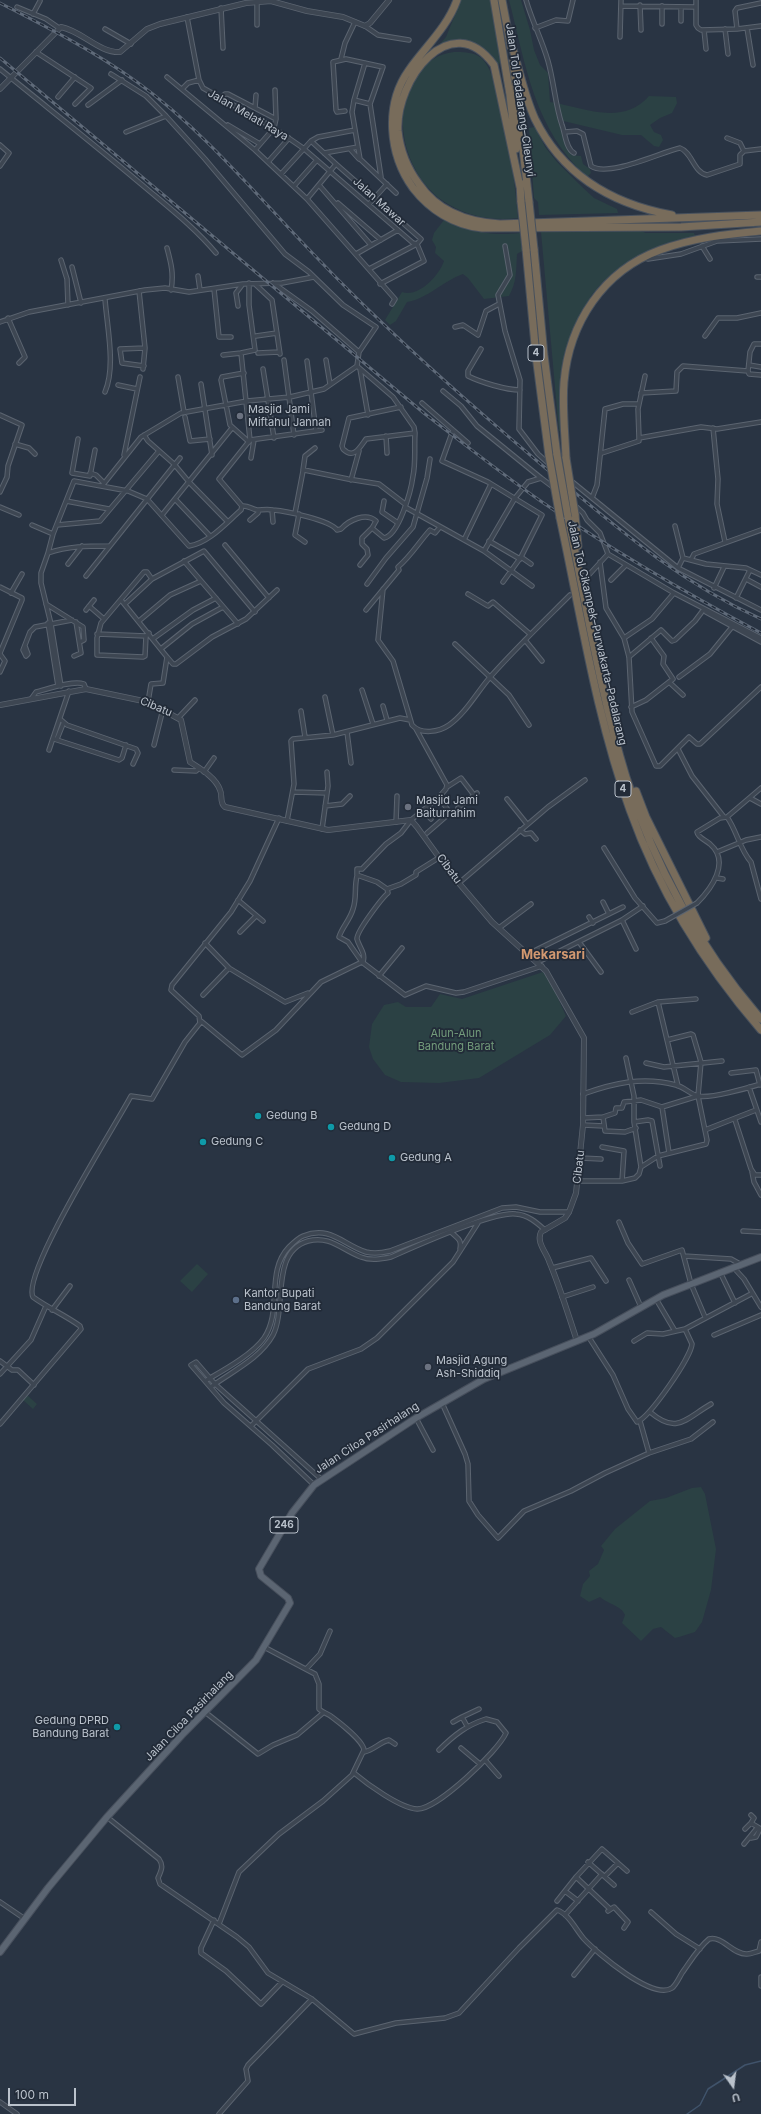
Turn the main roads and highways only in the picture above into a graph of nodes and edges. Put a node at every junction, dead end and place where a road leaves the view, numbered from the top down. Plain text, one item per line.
1 (457, 0) edge
2 (494, 0) edge
3 (502, 0) edge
4 (511, 43) junction
5 (520, 187) junction
6 (525, 202) junction
7 (761, 215) edge
8 (680, 217) junction
9 (761, 222) edge
10 (761, 231) edge
11 (553, 455) junction
12 (571, 516) junction
13 (761, 1019) edge
14 (761, 1030) edge
15 (761, 1257) edge
16 (0, 1952) edge

1 - 9 highway
2 - 5 highway, Jalan Tol Padalarang–Cileunyi / 4
3 - 4 highway, Jalan Tol Padalarang–Cileunyi / 4
4 - 6 highway, Jalan Tol Padalarang–Cileunyi / 4
4 - 8 highway
5 - 6 highway, Jalan Tol Padalarang–Cileunyi / 4
5 - 8 highway
6 - 11 highway, Jalan Tol Cikampek–Purwakarta–Padalarang / 4, bridge
7 - 8 highway
10 - 12 highway, bridge
11 - 12 highway, Jalan Tol Cikampek–Purwakarta–Padalarang / 4, bridge
11 - 14 highway, Jalan Tol Cikampek–Purwakarta–Padalarang / 4, bridge
12 - 13 highway, Jalan Tol Cikampek–Purwakarta–Padalarang / 4
15 - 16 main road, Jalan Ciloa Pasirhalang / 246

